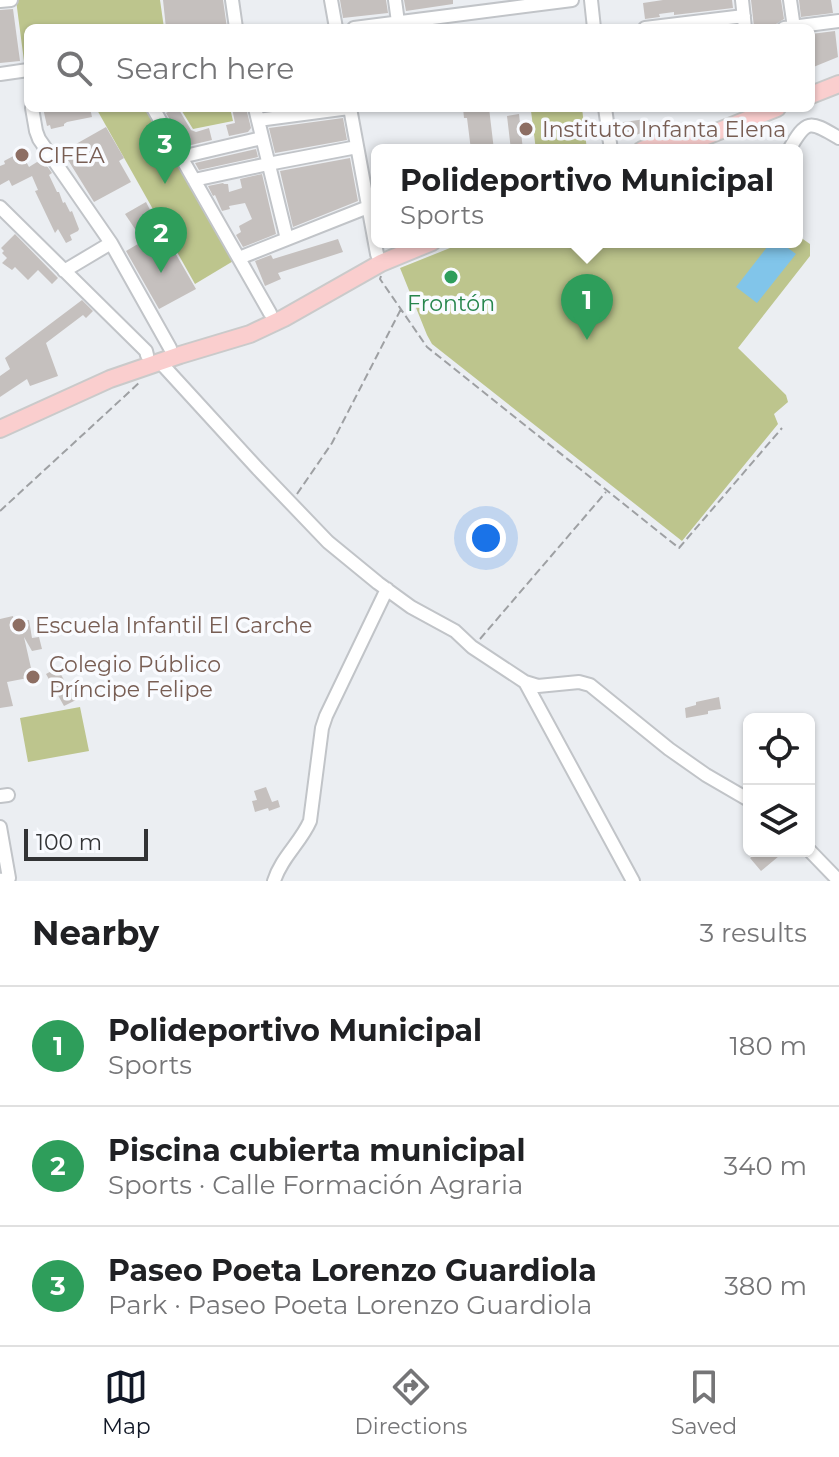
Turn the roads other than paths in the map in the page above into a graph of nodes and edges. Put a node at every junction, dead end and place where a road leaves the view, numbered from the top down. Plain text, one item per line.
1 (11, 0) edge
2 (232, 0) edge
3 (331, 0) edge
4 (395, 0) edge
5 (572, 0) edge
6 (591, 0) edge
7 (742, 0) edge
8 (790, 0) edge
9 (0, 1) edge
10 (474, 6) edge
11 (839, 21) edge
12 (398, 22) junction
13 (745, 22) edge
14 (235, 24) edge
15 (335, 24) edge
16 (383, 24) edge
17 (594, 24) edge
18 (712, 24) edge
19 (791, 24) edge
20 (815, 24) edge
21 (839, 73) edge
22 (0, 74) edge
23 (24, 74) edge
24 (815, 82) edge
25 (839, 84) edge
26 (815, 93) edge
27 (33, 112) edge
28 (155, 112) edge
29 (287, 112) edge
30 (351, 112) edge
31 (606, 112) edge
32 (749, 112) edge
33 (751, 112) edge
34 (256, 114) edge
35 (262, 138) junction
36 (839, 138) edge
37 (610, 144) edge
38 (659, 144) edge
39 (684, 144) edge
40 (793, 144) edge
41 (357, 147) junction
42 (181, 157) junction
43 (268, 164) junction
44 (194, 180) junction
45 (0, 207) edge
46 (368, 207) junction
47 (371, 221) edge
48 (287, 239) junction
49 (111, 243) junction
50 (377, 248) edge
51 (396, 248) edge
52 (412, 248) edge
53 (239, 258) junction
54 (379, 258) junction
55 (64, 271) junction
56 (270, 313) junction
57 (159, 355) junction
58 (0, 417) edge
59 (0, 429) edge
60 (387, 589) junction
61 (525, 682) junction
62 (743, 797) edge
63 (0, 827) edge
64 (815, 856) edge
65 (5, 879) edge
66 (274, 881) edge
67 (633, 881) edge
68 (839, 881) edge

1 - 9 street
2 - 14 street
3 - 15 street
4 - 12 street
5 - 10 street
6 - 17 street
7 - 13 street
8 - 19 street
10 - 12 street
11 - 20 street
12 - 16 street
13 - 18 street
21 - 24 main road
22 - 23 street
25 - 26 main road
27 - 49 street
28 - 42 street
29 - 34 street
30 - 41 street
31 - 37 street
32 - 38 main road
33 - 39 main road
34 - 35 street
35 - 42 street
35 - 43 street
36 - 40 street
41 - 43 street
41 - 46 street
42 - 44 street
43 - 44 street
43 - 48 street
44 - 53 street
45 - 55 street
46 - 47 street
46 - 48 street
48 - 53 street
49 - 55 street
49 - 57 street
50 - 54 street
51 - 54 main road
52 - 54 main road
53 - 56 street
54 - 56 main road
54 - 57 main road
55 - 57 street
56 - 57 main road
57 - 58 main road
57 - 59 main road
57 - 60 street
60 - 61 street
60 - 66 street
61 - 62 street
61 - 67 street
63 - 65 street
64 - 68 street

